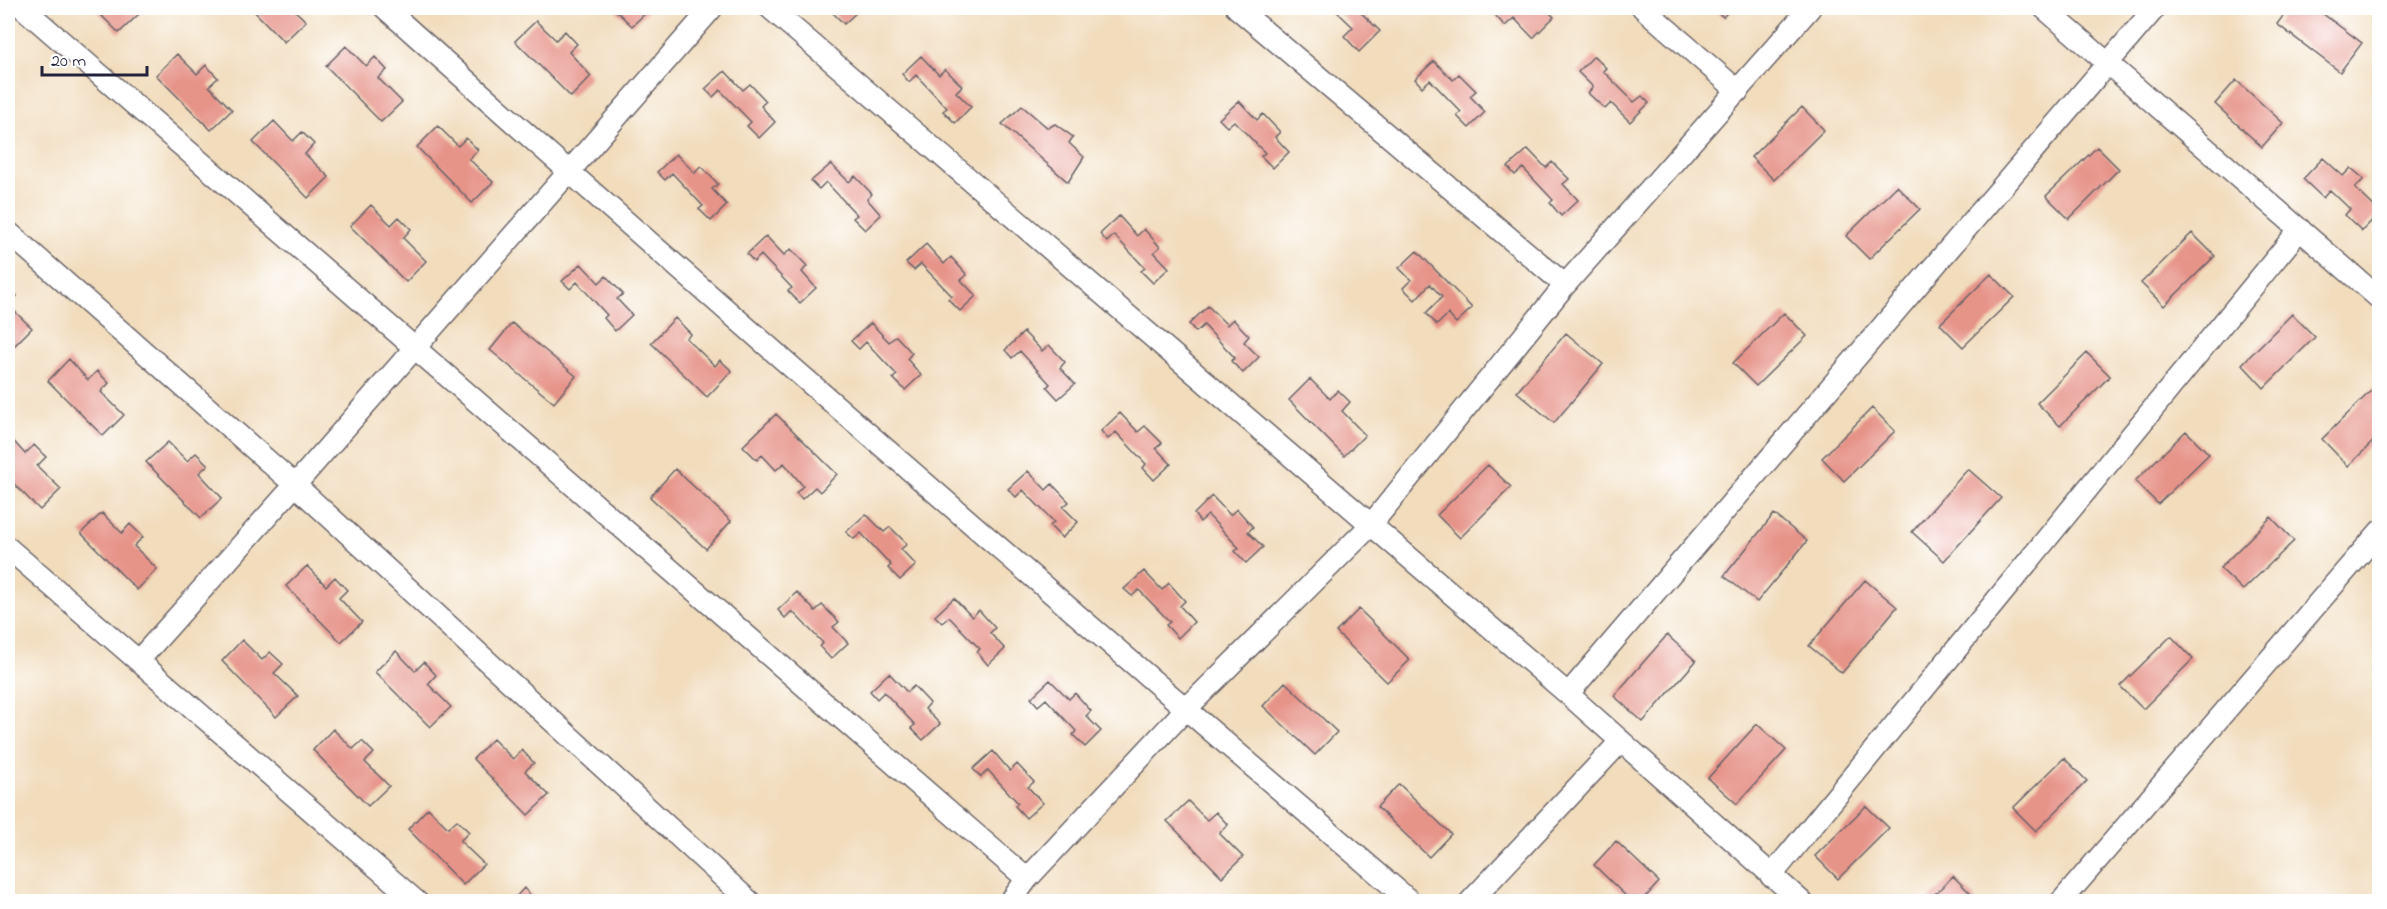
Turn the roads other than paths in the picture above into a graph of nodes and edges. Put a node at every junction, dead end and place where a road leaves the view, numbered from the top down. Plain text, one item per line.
1 (23, 8) edge
2 (385, 8) edge
3 (712, 8) edge
4 (770, 8) edge
5 (1238, 8) edge
6 (1643, 8) edge
7 (1810, 8) edge
8 (2044, 8) edge
9 (2155, 8) edge
10 (2108, 61) junction
11 (1738, 91) junction
12 (568, 172) junction
13 (2300, 229) junction
14 (8, 232) edge
15 (1565, 285) junction
16 (2379, 299) edge
17 (414, 348) junction
18 (295, 484) junction
19 (1370, 526) junction
20 (2379, 531) edge
21 (8, 548) edge
22 (139, 660) junction
23 (1568, 694) junction
24 (1186, 709) junction
25 (1621, 741) junction
26 (1771, 876) junction
27 (1027, 879) junction
28 (417, 902) edge
29 (750, 902) edge
30 (1010, 902) edge
31 (1411, 902) edge
32 (1470, 902) edge
33 (1802, 902) edge
34 (2061, 902) edge

1 - 17 lane
2 - 12 lane
3 - 12 lane
4 - 19 lane
5 - 15 lane
6 - 11 lane
7 - 11 lane
8 - 10 lane
9 - 10 lane
10 - 13 lane
10 - 23 lane
11 - 15 lane
12 - 17 lane
12 - 24 lane
13 - 16 lane
13 - 26 lane
14 - 18 lane
15 - 19 lane
17 - 18 lane
17 - 27 lane
18 - 22 lane
18 - 29 lane
19 - 23 lane
19 - 24 lane
20 - 34 lane
21 - 22 lane
22 - 28 lane
23 - 25 lane
24 - 27 lane
24 - 31 lane
25 - 26 lane
25 - 32 lane
26 - 33 lane
27 - 30 lane

